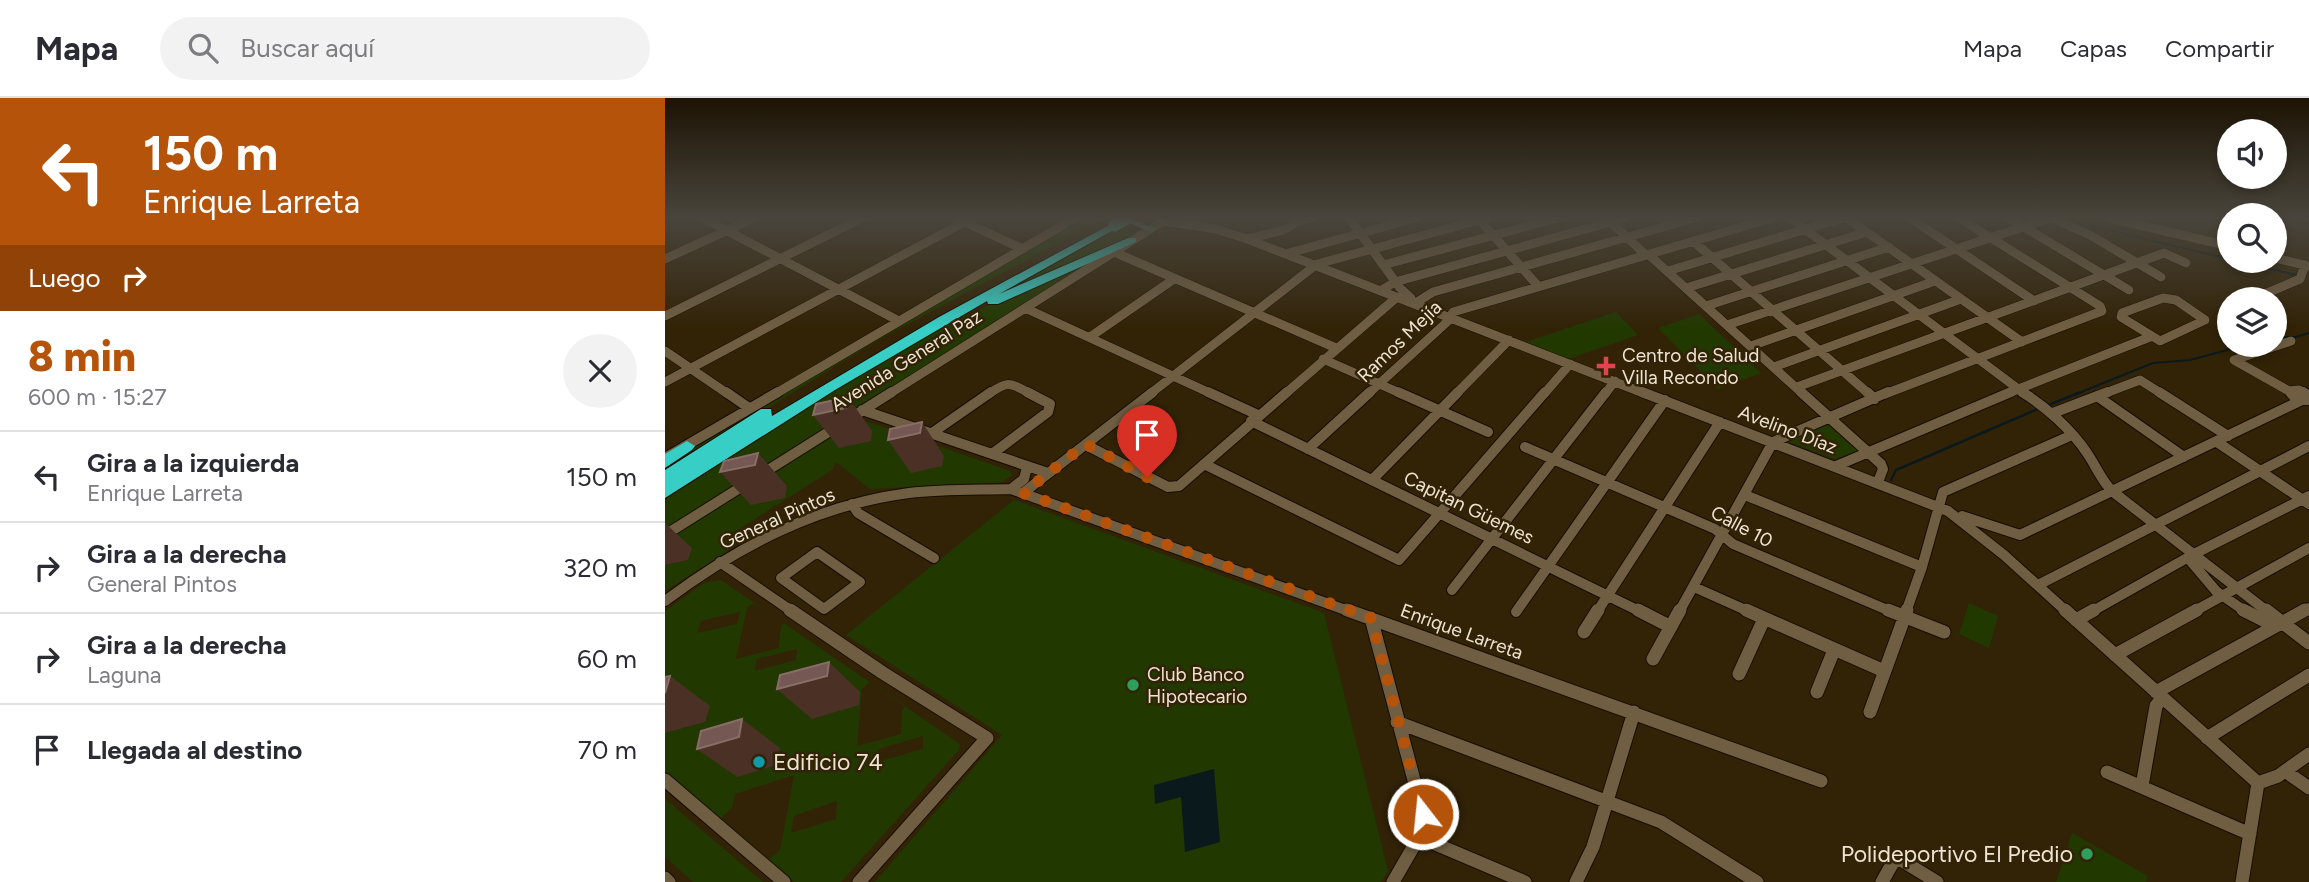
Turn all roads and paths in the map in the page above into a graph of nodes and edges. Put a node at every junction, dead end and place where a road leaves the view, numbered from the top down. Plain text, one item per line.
1 (773, 255) edge
2 (786, 255) edge
3 (900, 255) edge
4 (1013, 255) edge
5 (1053, 255) edge
6 (1056, 255) edge
7 (1099, 255) edge
8 (1110, 255) edge
9 (1120, 255) edge
10 (1287, 255) edge
11 (1351, 255) edge
12 (1378, 255) edge
13 (1421, 255) edge
14 (1494, 255) edge
15 (1510, 255) edge
16 (1567, 255) edge
17 (1647, 255) joint
18 (1707, 255) edge
19 (1722, 255) edge
20 (1793, 255) edge
21 (1841, 255) edge
22 (1867, 255) edge
23 (1900, 255) edge
24 (1943, 255) edge
25 (1964, 255) edge
26 (2018, 255) edge
27 (2070, 255) edge
28 (2123, 255) edge
29 (2161, 255) edge
30 (2169, 255) edge
31 (779, 258) junction
32 (1711, 258) junction
33 (1849, 261) junction
34 (2287, 261) edge
35 (2137, 263) junction
36 (2186, 263) dead end
37 (1913, 264) junction
38 (1314, 265) junction
39 (1383, 265) junction
40 (2307, 265) edge
41 (1522, 268) junction
42 (1668, 271) junction
43 (1730, 274) junction
44 (2104, 275) junction
45 (2161, 277) dead end
46 (1871, 278) junction
47 (1174, 279) junction
48 (1935, 281) junction
49 (1395, 282) junction
50 (1538, 286) junction
51 (2070, 287) junction
52 (2281, 287) edge
53 (1686, 288) junction
54 (838, 289) junction
55 (2129, 290) dead end
56 (1380, 291) junction
57 (1751, 292) junction
58 (1895, 295) junction
59 (1397, 297) junction
60 (1961, 299) junction
61 (2034, 301) junction
62 (1416, 302) junction
63 (1706, 306) junction
64 (1025, 307) junction
65 (1772, 310) junction
66 (1252, 313) junction
67 (1920, 313) junction
68 (665, 316) edge
69 (1450, 317) junction
70 (1988, 318) junction
71 (899, 321) junction
72 (1727, 325) junction
73 (1796, 330) junction
74 (1947, 333) junction
75 (1090, 337) junction
76 (2150, 337) junction
77 (1509, 340) junction
78 (2291, 341) dead end
79 (2022, 342) junction
80 (898, 344) junction
81 (1751, 345) junction
82 (1336, 348) junction
83 (665, 351) edge
84 (1819, 351) junction
85 (1322, 359) junction
86 (1978, 359) junction
87 (1570, 364) junction
88 (1774, 367) junction
89 (692, 368) junction
90 (1842, 371) junction
91 (1174, 377) junction
92 (1615, 381) junction
93 (665, 382) edge
94 (1380, 384) junction
95 (1797, 387) junction
96 (2018, 389) junction
97 (1871, 396) junction
98 (2097, 396) junction
99 (2307, 396) edge
100 (1665, 400) junction
101 (749, 408) junction
102 (2048, 408) junction
103 (862, 410) junction
104 (1440, 411) junction
105 (1829, 416) junction
106 (1254, 418) junction
107 (1720, 422) junction
108 (1488, 432) dead end
109 (932, 433) junction
110 (2072, 435) junction
111 (2223, 439) junction
112 (1773, 442) junction
113 (1086, 444) junction
114 (687, 446) joint
115 (2309, 446) edge
116 (1525, 447) dead end
117 (1308, 449) junction
118 (1867, 451) junction
119 (992, 454) junction
120 (2185, 457) junction
121 (1555, 459) junction
122 (665, 460) edge
123 (1204, 464) junction
124 (1836, 466) junction
125 (1027, 467) junction
126 (2260, 471) junction
127 (1048, 473) junction
128 (665, 478) edge
129 (1372, 480) junction
130 (1608, 481) junction
131 (1878, 482) junction
132 (1017, 491) junction
133 (2112, 491) junction
134 (665, 492) edge
135 (1745, 495) junction
136 (2307, 500) edge
137 (852, 504) junction
138 (1665, 507) junction
139 (1940, 507) junction
140 (1440, 513) junction
141 (1955, 516) junction
142 (2155, 524) junction
143 (665, 535) edge
144 (1723, 535) junction
145 (2020, 536) junction
146 (1494, 538) junction
147 (2309, 548) edge
148 (2004, 555) junction
149 (2191, 556) junction
150 (934, 558) dead end
151 (720, 562) junction
152 (1550, 565) junction
153 (1921, 567) junction
154 (2038, 585) junction
155 (1694, 587) junction
156 (2237, 587) junction
157 (1452, 590) dead end
158 (802, 594) junction
159 (1608, 595) junction
160 (2220, 597) junction
161 (665, 601) edge
162 (785, 606) junction
163 (2309, 608) edge
164 (1516, 612) dead end
165 (1905, 616) junction
166 (1371, 618) junction
167 (1764, 619) junction
168 (2076, 620) junction
169 (2279, 625) junction
170 (1671, 627) junction
171 (1584, 632) dead end
172 (1944, 632) dead end
173 (2309, 643) edge
174 (1834, 650) junction
175 (2115, 655) junction
176 (1653, 659) dead end
177 (1884, 671) junction
178 (1739, 674) dead end
179 (2309, 675) edge
180 (1817, 692) dead end
181 (2159, 695) junction
182 (1634, 712) junction
183 (1870, 712) dead end
184 (1397, 722) junction
185 (2207, 738) junction
186 (2309, 754) edge
187 (2285, 771) junction
188 (2107, 772) dead end
189 (665, 780) edge
190 (1821, 781) dead end
191 (2258, 783) junction
192 (2142, 786) junction
193 (2309, 788) edge
194 (1608, 801) junction
195 (2250, 834) junction
196 (1419, 837) junction
197 (665, 878) edge
198 (669, 882) edge
199 (784, 882) edge
200 (859, 882) edge
201 (1393, 882) edge
202 (1525, 882) edge
203 (1576, 882) edge
204 (1757, 882) edge
205 (1882, 882) edge
206 (1937, 882) edge
207 (2242, 882) edge

1 - 31 street
2 - 31 street
3 - 54 street
4 - 71 street, Avenida General Paz
5 - 128 highway, Avenida General Paz
6 - 80 highway, Avenida General Paz
7 - 80 highway
8 - 64 street, Avenida General Paz
9 - 47 street
10 - 38 street, Avelino Díaz
11 - 38 street
12 - 39 street
13 - 39 street
14 - 49 street
15 - 41 street
16 - 41 street
17 - 42 street
17 - 50 street, Ramos Mejía
18 - 32 street
19 - 32 street
20 - 43 street
21 - 33 street
22 - 33 street
23 - 37 street
24 - 37 street
25 - 61 street
26 - 51 street
27 - 44 street
28 - 35 street
29 - 35 street
30 - 36 street
31 - 54 street
31 - 68 street
32 - 42 street
32 - 43 street
33 - 46 street
33 - 57 street
34 - 40 street
35 - 44 street
35 - 45 street
37 - 46 street
37 - 48 street
38 - 56 street, Avelino Díaz
38 - 66 street
39 - 49 street
40 - 52 street
41 - 50 street
41 - 62 street
42 - 53 street
43 - 53 street
43 - 57 street
44 - 51 street
44 - 55 street
46 - 58 street
46 - 65 street
47 - 66 street
47 - 75 street
48 - 58 street
48 - 60 street
49 - 56 street
49 - 62 street
50 - 69 street, Ramos Mejía
51 - 61 street
51 - 79 street
53 - 63 street
54 - 71 street
54 - 89 street
56 - 59 street, Avelino Díaz
57 - 63 street
57 - 65 street
58 - 67 street
58 - 73 street
59 - 62 street, Avelino Díaz
59 - 82 street
60 - 67 street
60 - 70 street
61 - 70 street
62 - 69 street, Avelino Díaz
63 - 72 street
64 - 75 street, Capitan Güemes
64 - 103 street, Avenida General Paz
65 - 72 street
65 - 73 street
66 - 82 street
66 - 91 street
67 - 74 street
67 - 84 street
69 - 77 street, Avelino Díaz
69 - 94 street, Ramos Mejía
70 - 74 street
70 - 79 street
71 - 101 street, Avenida General Paz
72 - 81 street
73 - 81 street
73 - 84 street
74 - 86 street
74 - 90 street
75 - 91 street, Capitan Güemes
76 - 76 street
76 - 96 street
77 - 87 street, Avelino Díaz
77 - 104 street
78 - 99 street
79 - 86 street
80 - 134 highway, Avenida General Paz
81 - 88 street
82 - 85 street
83 - 89 street
84 - 88 street
84 - 90 street
85 - 94 street
85 - 106 street
86 - 96 street
86 - 97 street
87 - 92 street, Avelino Díaz
87 - 140 street
88 - 95 street
89 - 93 street
89 - 101 street
90 - 95 street
90 - 97 street
91 - 106 street, Capitan Güemes
91 - 113 street
92 - 100 street, Avelino Díaz
92 - 121 street
94 - 104 street
94 - 117 street, Ramos Mejía
95 - 105 street
96 - 102 street
96 - 118 street
97 - 105 street
98 - 102 street
98 - 111 street
98 - 120 street
99 - 111 street
100 - 107 street, Avelino Díaz
100 - 130 street
101 - 114 street, Avenida General Paz
102 - 110 street
103 - 109 street
103 - 143 street, Avenida General Paz
104 - 108 street
104 - 129 street
105 - 112 street
105 - 118 street
106 - 117 street, Capitan Güemes
106 - 123 street
107 - 112 street, Avelino Díaz
107 - 138 street
109 - 119 street
109 - 119 street
110 - 133 street
110 - 139 street
111 - 120 street
111 - 126 street
112 - 124 street, Avelino Díaz
112 - 135 street
113 - 123 street
113 - 127 street
114 - 122 highway
115 - 126 street
116 - 121 street, Calle 10
117 - 129 street, Capitan Güemes
118 - 124 street
118 - 131 street
119 - 125 street
120 - 133 street
121 - 130 street, Calle 10
121 - 146 street
123 - 140 street
124 - 131 street, Avelino Díaz
125 - 127 street
125 - 132 street
126 - 136 street
126 - 142 street
127 - 132 street
129 - 140 street, Capitan Güemes
130 - 138 street, Calle 10
130 - 152 street
131 - 139 street, Avelino Díaz
132 - 137 street, General Pintos
132 - 166 street, Enrique Larreta
133 - 142 street
133 - 145 street
135 - 144 street
135 - 153 street
136 - 149 street
137 - 150 street
137 - 151 street, General Pintos
138 - 144 street, Calle 10
138 - 159 street
139 - 141 street, Avelino Díaz
139 - 153 street
140 - 146 street, Capitan Güemes
141 - 145 street
141 - 148 street, Avelino Díaz
142 - 149 street
142 - 154 street
144 - 155 street
144 - 165 street, Calle 10
145 - 148 street
146 - 152 street, Capitan Güemes
146 - 157 street
147 - 156 street
148 - 154 street, Avelino Díaz
149 - 156 street
149 - 160 street
149 - 168 street
151 - 161 street, General Pintos
151 - 162 street
152 - 159 street, Capitan Güemes
152 - 164 street
153 - 165 street
154 - 168 street, Avelino Díaz
155 - 167 street
155 - 170 street
156 - 160 street
156 - 169 street
158 - 158 street
158 - 162 street
159 - 170 street, Capitan Güemes
159 - 171 street
160 - 169 street
160 - 175 street
162 - 200 street
163 - 169 street
165 - 172 street, Calle 10
165 - 177 street
166 - 182 street, Enrique Larreta
166 - 184 street
167 - 174 street
167 - 178 street
168 - 175 street, Avelino Díaz
169 - 173 street
169 - 181 street
170 - 176 street
174 - 177 street
174 - 180 street
175 - 181 street, Avelino Díaz
177 - 183 street
179 - 185 street
181 - 185 street, Avelino Díaz
181 - 192 street
182 - 190 street, Enrique Larreta
182 - 194 street
184 - 194 street
184 - 196 street
185 - 191 street, Avelino Díaz
186 - 187 street
187 - 191 street
187 - 193 street
188 - 192 street
189 - 199 street
191 - 195 street
192 - 195 street
194 - 203 street
194 - 204 street
195 - 207 street
196 - 201 street
196 - 202 street
197 - 198 street
205 - 206 street

